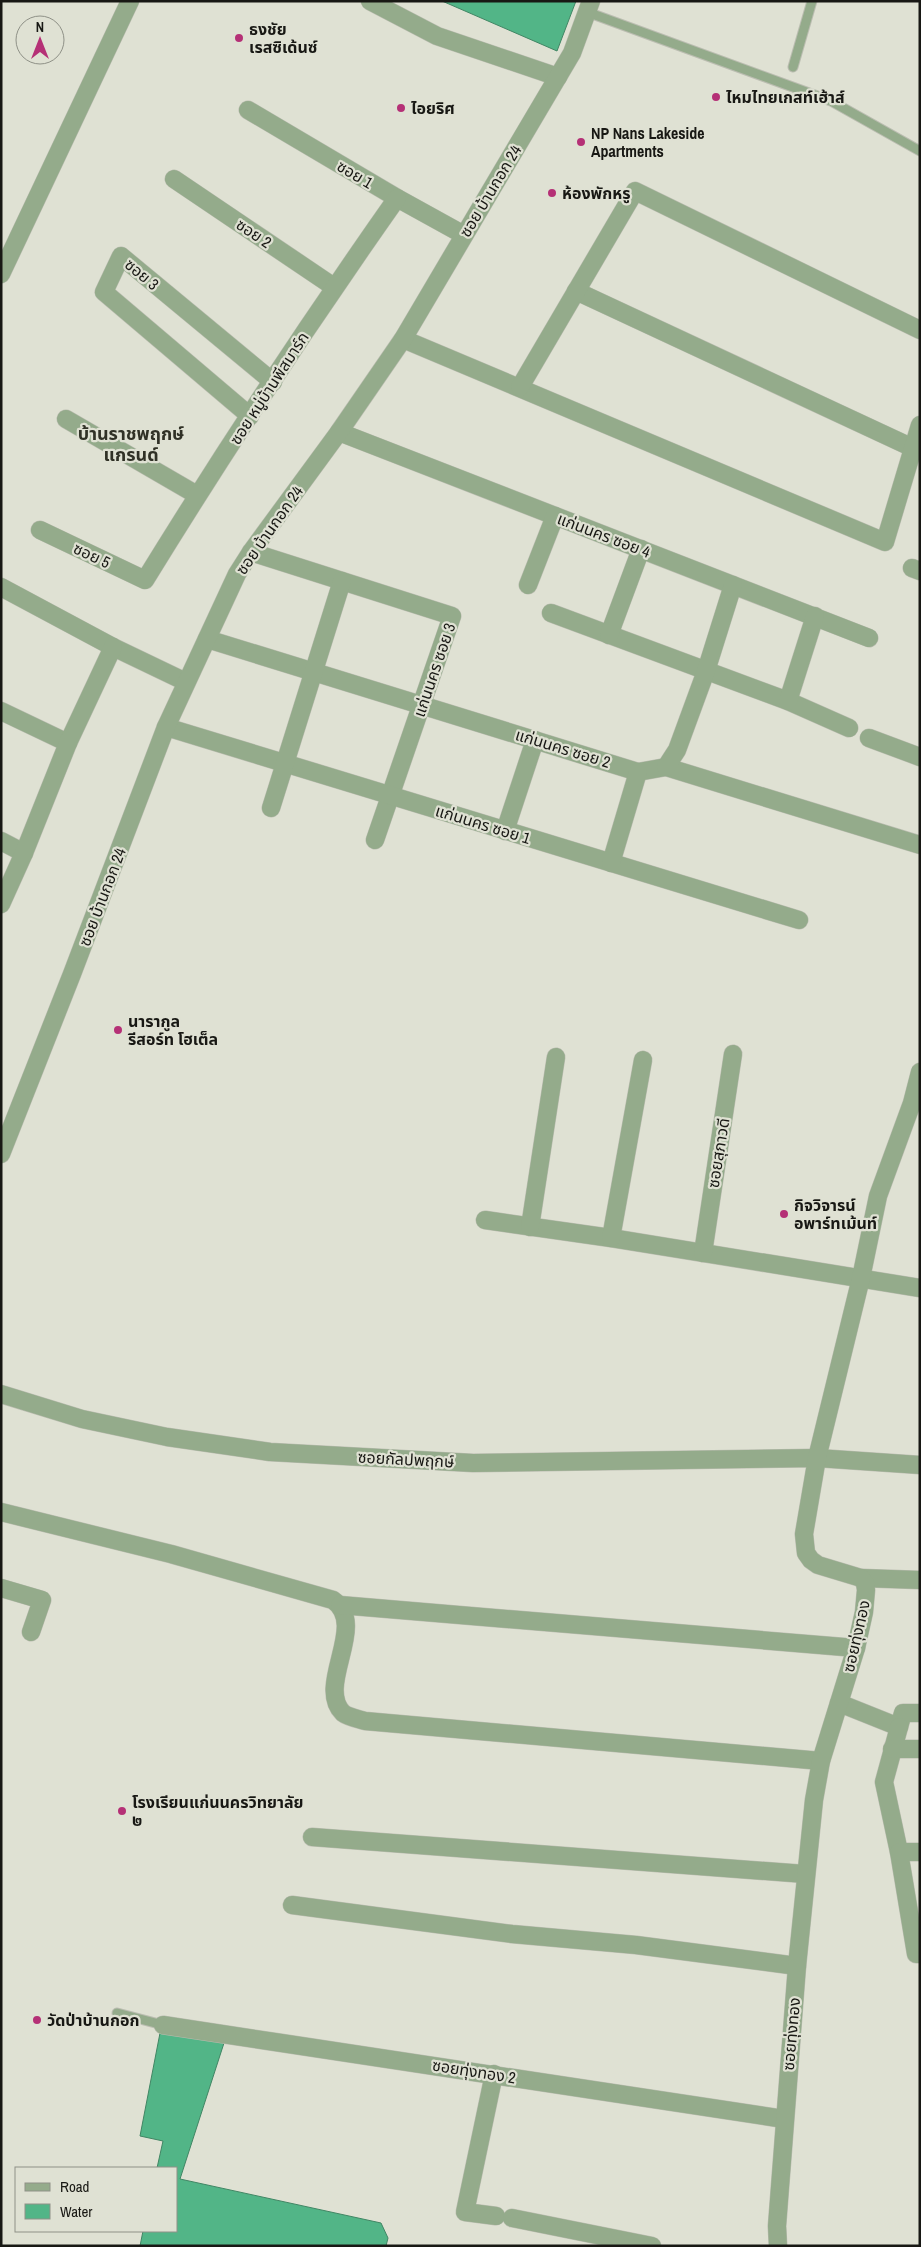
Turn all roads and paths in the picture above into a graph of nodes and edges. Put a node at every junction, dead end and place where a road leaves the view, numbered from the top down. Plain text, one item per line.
1 (130, 1) edge
2 (370, 1) edge
3 (812, 1) edge
4 (589, 7) edge
5 (793, 67) dead end
6 (558, 77) junction
7 (248, 110) dead end
8 (920, 151) edge
9 (174, 179) dead end
10 (397, 198) junction
11 (464, 235) junction
12 (1, 274) edge
13 (334, 288) junction
14 (576, 291) junction
15 (920, 330) edge
16 (403, 339) junction
17 (273, 382) junction
18 (520, 387) junction
19 (250, 416) junction
20 (66, 419) dead end
21 (920, 425) edge
22 (339, 432) junction
23 (913, 448) junction
24 (197, 495) junction
25 (555, 516) junction
26 (40, 530) dead end
27 (641, 549) junction
28 (251, 552) junction
29 (145, 580) joint
30 (342, 581) junction
31 (528, 585) dead end
32 (733, 585) junction
33 (1, 587) edge
34 (551, 613) dead end
35 (815, 616) junction
36 (609, 635) junction
37 (207, 638) junction
38 (869, 638) dead end
39 (113, 647) junction
40 (706, 671) junction
41 (314, 672) junction
42 (186, 682) junction
43 (788, 701) junction
44 (422, 705) junction
45 (1, 711) edge
46 (166, 727) junction
47 (850, 728) dead end
48 (869, 738) dead end
49 (535, 740) junction
50 (68, 743) junction
51 (920, 757) edge
52 (285, 764) junction
53 (666, 767) junction
54 (638, 772) junction
55 (391, 796) junction
56 (271, 808) dead end
57 (505, 831) junction
58 (375, 840) dead end
59 (1, 841) edge
60 (920, 845) edge
61 (24, 853) junction
62 (611, 863) junction
63 (1, 904) edge
64 (799, 920) dead end
65 (733, 1054) dead end
66 (556, 1057) dead end
67 (643, 1060) dead end
68 (920, 1072) edge
69 (1, 1154) edge
70 (485, 1220) dead end
71 (530, 1226) junction
72 (612, 1238) junction
73 (703, 1252) junction
74 (861, 1278) junction
75 (920, 1288) edge
76 (1, 1394) edge
77 (817, 1458) junction
78 (920, 1465) edge
79 (1, 1512) edge
80 (861, 1578) junction
81 (920, 1580) edge
82 (1, 1588) edge
83 (340, 1605) junction
84 (31, 1632) dead end
85 (856, 1648) junction
86 (839, 1703) junction
87 (920, 1713) edge
88 (898, 1727) junction
89 (892, 1749) junction
90 (920, 1749) edge
91 (821, 1762) junction
92 (312, 1837) dead end
93 (898, 1852) junction
94 (920, 1852) edge
95 (805, 1874) junction
96 (292, 1906) dead end
97 (920, 1954) edge
98 (797, 1966) junction
99 (117, 2013) dead end
100 (163, 2025) joint
101 (494, 2074) junction
102 (784, 2120) junction
103 (652, 2246) edge
104 (778, 2246) edge

1 - 12 street
2 - 6 street
3 - 5 lane
4 - 6 street, ซอย บ้านกอก 24
4 - 8 lane
6 - 11 street, ซอย บ้านกอก 24
7 - 10 street, ซอย 1
9 - 13 street, ซอย 2
10 - 11 street, ซอย 1
10 - 13 street, ซอย หมู่บ้านพีสมาร์ก
11 - 16 street, ซอย บ้านกอก 24
13 - 17 street, ซอย หมู่บ้านพีสมาร์ก
14 - 15 street
14 - 18 street
14 - 23 street
16 - 18 street
16 - 22 street, ซอย บ้านกอก 24
17 - 19 street, ซอย หมู่บ้านพีสมาร์ก
17 - 19 street, ซอย 3
18 - 23 street
19 - 24 street, ซอย หมู่บ้านพีสมาร์ก
20 - 24 street
21 - 23 street
22 - 25 street, แก่นนคร ซอย 4
22 - 28 street, ซอย บ้านกอก 24
24 - 29 street, ซอย หมู่บ้านพีสมาร์ก
25 - 27 street, แก่นนคร ซอย 4
25 - 31 street
26 - 29 street, ซอย 5
27 - 32 street, แก่นนคร ซอย 4
27 - 36 street
28 - 30 street, แก่นนคร ซอย 3
28 - 37 street, ซอย บ้านกอก 24
30 - 41 street
30 - 44 street, แก่นนคร ซอย 3
32 - 35 street, แก่นนคร ซอย 4
32 - 40 street
33 - 39 street
34 - 36 street
35 - 38 street, แก่นนคร ซอย 4
35 - 43 street
36 - 40 street
37 - 41 street, แก่นนคร ซอย 2
37 - 42 street, ซอย บ้านกอก 24
39 - 42 street
39 - 50 street
40 - 43 street
40 - 53 street
41 - 44 street, แก่นนคร ซอย 2
41 - 52 street
42 - 46 street, ซอย บ้านกอก 24
43 - 47 street
44 - 49 street, แก่นนคร ซอย 2
44 - 55 street, แก่นนคร ซอย 3
45 - 50 street
46 - 52 street, แก่นนคร ซอย 1
46 - 69 street, ซอย บ้านกอก 24
48 - 51 street
49 - 54 street, แก่นนคร ซอย 2
49 - 57 street
50 - 61 street
52 - 55 street, แก่นนคร ซอย 1
52 - 56 street
53 - 54 street, แก่นนคร ซอย 2
53 - 60 street, แก่นนคร ซอย 2
54 - 62 street
55 - 57 street, แก่นนคร ซอย 1
55 - 58 street, แก่นนคร ซอย 3
57 - 62 street, แก่นนคร ซอย 1
59 - 61 street
61 - 63 street
62 - 64 street, แก่นนคร ซอย 1
65 - 73 street, ซอยสุภาวดี
66 - 71 street
67 - 72 street
68 - 74 street, ซอยทุ่งทอง
70 - 71 street
71 - 72 street
72 - 73 street
73 - 74 street
74 - 75 street
74 - 77 street, ซอยทุ่งทอง
76 - 77 street, ซอยกัลปพฤกษ์
77 - 78 street, ซอยกัลปพฤกษ์
77 - 80 street, ซอยทุ่งทอง
79 - 83 street
80 - 81 street
80 - 85 street, ซอยทุ่งทอง
82 - 84 street
83 - 85 street
83 - 91 street
85 - 86 street, ซอยทุ่งทอง
86 - 88 street
86 - 91 street, ซอยทุ่งทอง
87 - 88 street
88 - 89 street
89 - 90 street
89 - 93 street
91 - 95 street, ซอยทุ่งทอง
92 - 95 street
93 - 94 street
93 - 97 street
95 - 98 street, ซอยทุ่งทอง
96 - 98 street
98 - 102 street, ซอยทุ่งทอง
99 - 100 lane
100 - 101 street, ซอยทุ่งทอง 2
101 - 102 street, ซอยทุ่งทอง 2
101 - 103 street
102 - 104 street, ซอยทุ่งทอง

